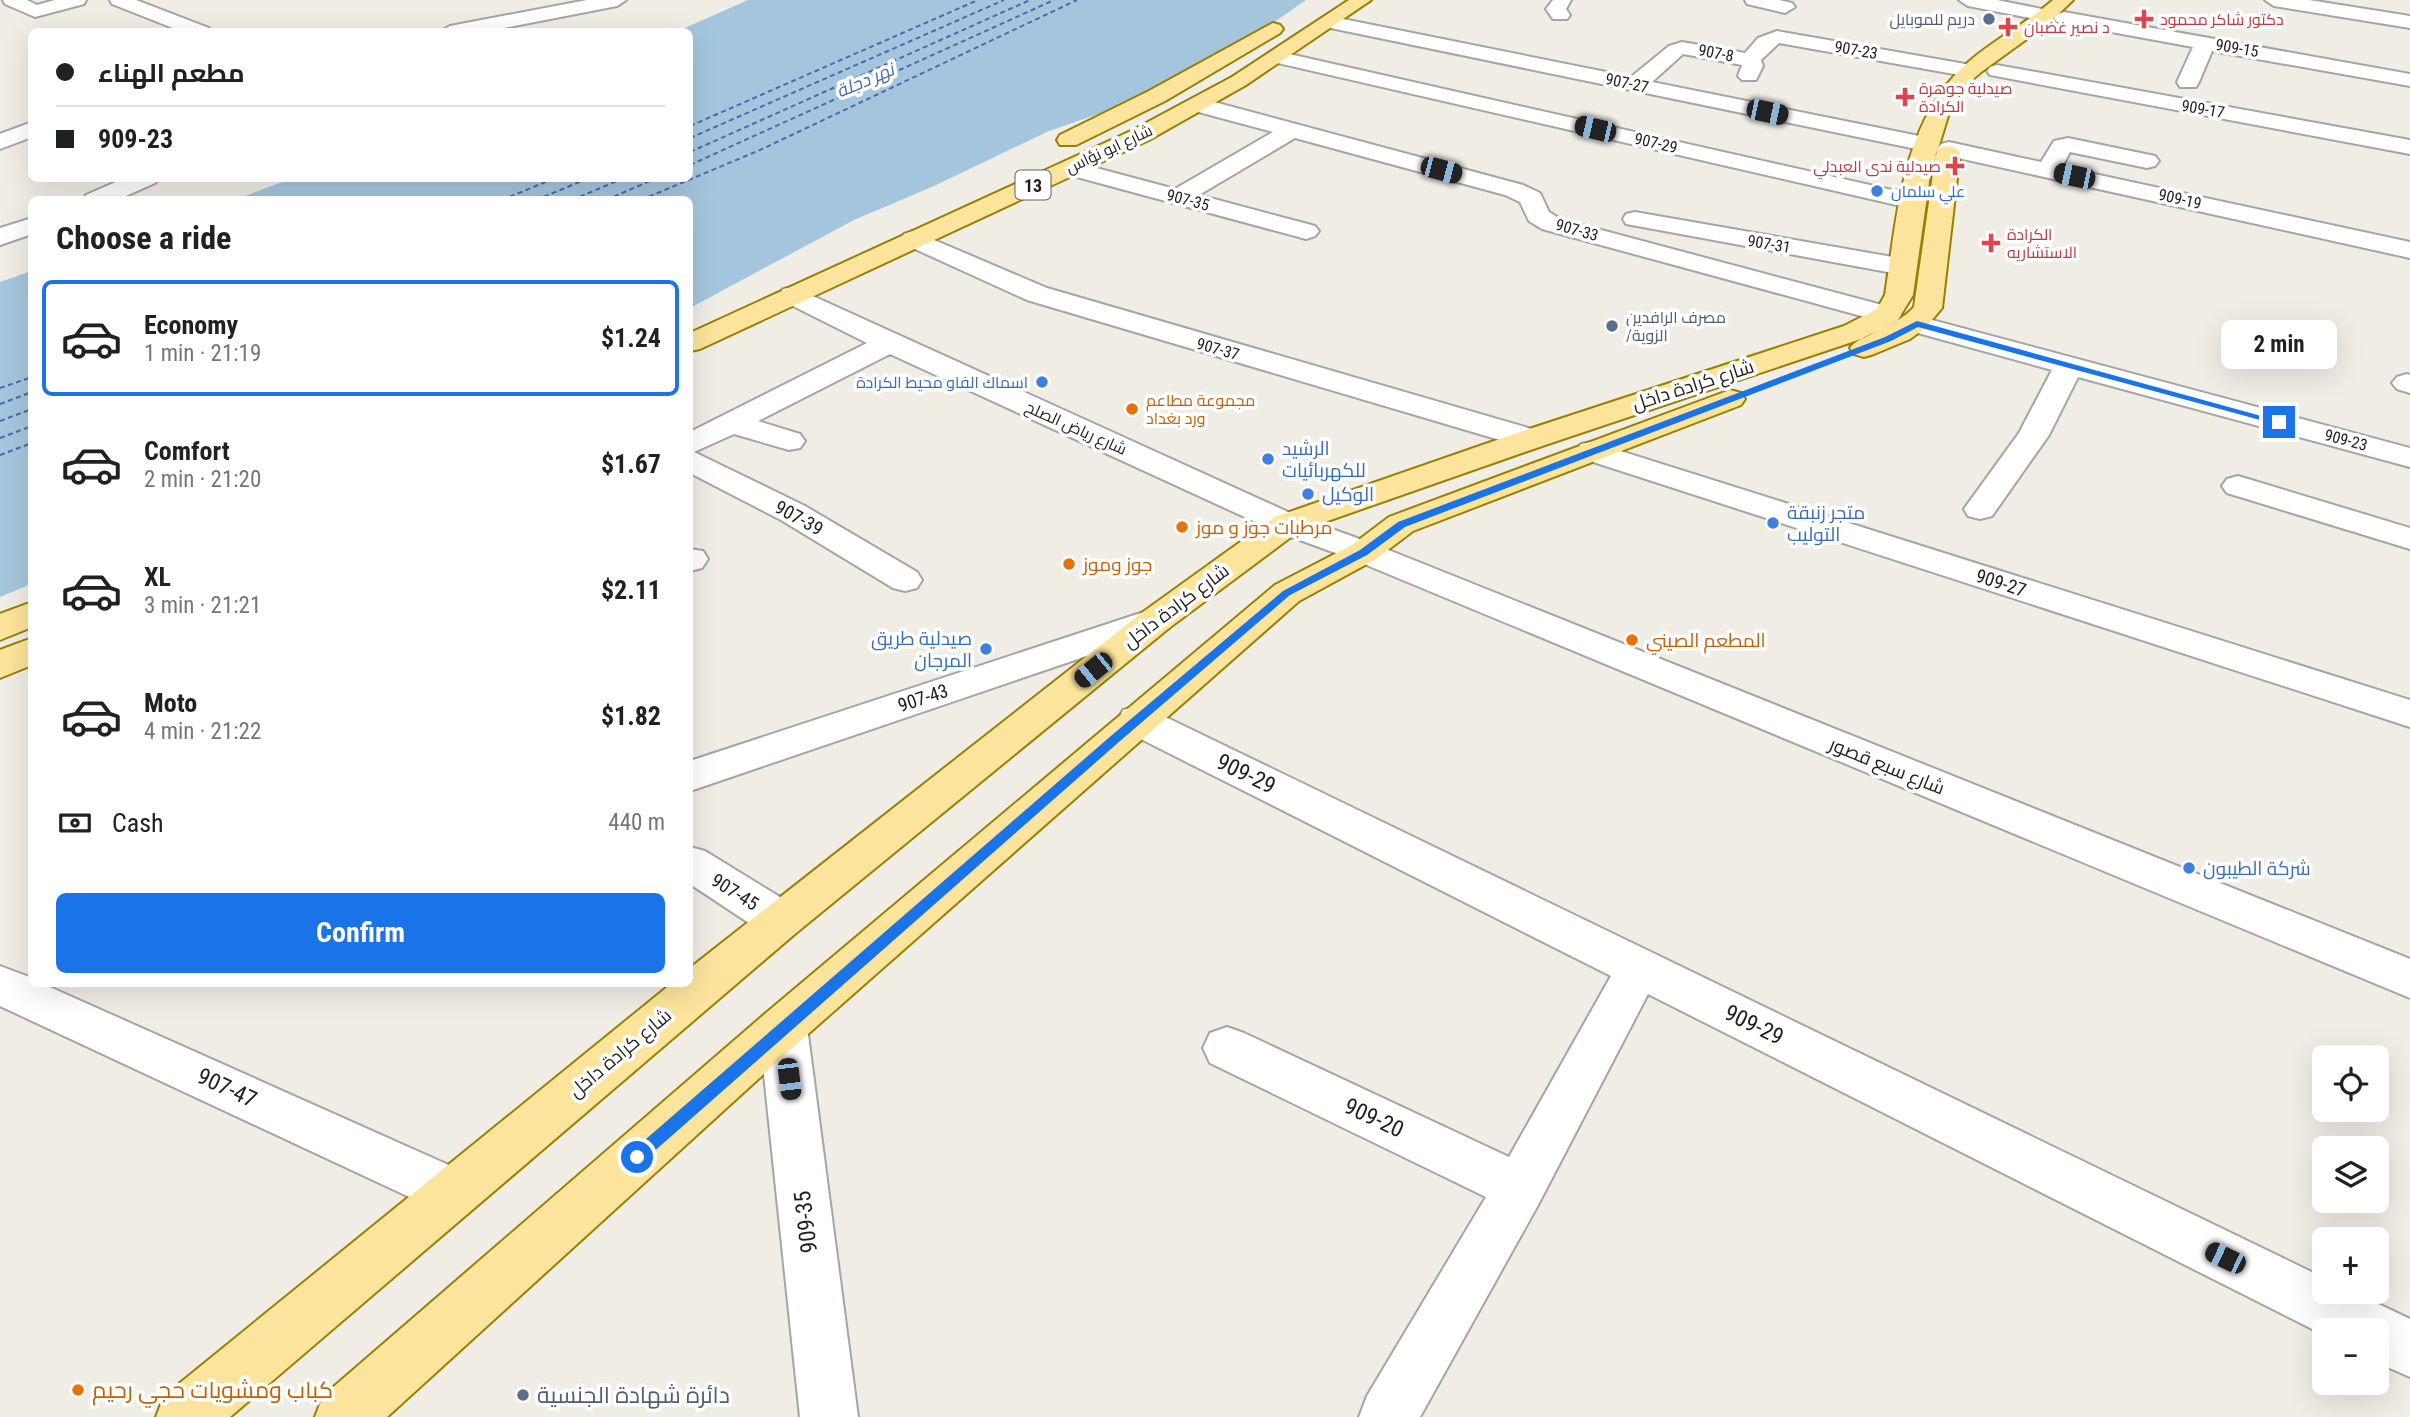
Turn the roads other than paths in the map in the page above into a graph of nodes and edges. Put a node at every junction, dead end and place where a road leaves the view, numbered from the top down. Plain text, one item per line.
1 (12, 0) edge
2 (77, 0) edge
3 (119, 0) edge
4 (617, 0) edge
5 (1362, 0) edge
6 (1754, 0) edge
7 (1968, 0) edge
8 (2274, 0) edge
9 (1785, 7) dead end
10 (2065, 8) edge
11 (1296, 15) dead end
12 (1328, 22) junction
13 (2410, 22) edge
14 (441, 24) edge
15 (192, 28) edge
16 (2205, 43) junction
17 (1276, 57) junction
18 (1750, 68) joint
19 (1984, 71) junction
20 (2410, 80) edge
21 (2188, 82) dead end
22 (1635, 85) junction
23 (1199, 105) junction
24 (1293, 130) junction
25 (28, 131) edge
26 (0, 142) edge
27 (1937, 147) junction
28 (2410, 147) edge
29 (1051, 149) dead end
30 (2147, 161) dead end
31 (1070, 168) junction
32 (2048, 170) junction
33 (137, 182) edge
34 (104, 196) edge
35 (1175, 198) junction
36 (1914, 202) junction
37 (1634, 219) dead end
38 (28, 226) edge
39 (1306, 231) dead end
40 (0, 237) edge
41 (913, 239) junction
42 (2410, 250) edge
43 (1904, 267) junction
44 (793, 295) junction
45 (1902, 319) junction
46 (693, 342) edge
47 (889, 343) junction
48 (2069, 365) junction
49 (732, 423) junction
50 (1531, 439) junction
51 (789, 441) dead end
52 (693, 442) edge
53 (1592, 452) junction
54 (2410, 458) edge
55 (693, 463) edge
56 (2238, 486) dead end
57 (1980, 509) dead end
58 (1287, 524) junction
59 (2410, 540) edge
60 (1364, 552) junction
61 (905, 579) dead end
62 (28, 615) edge
63 (1156, 620) junction
64 (0, 628) edge
65 (28, 652) edge
66 (0, 665) edge
67 (2410, 714) edge
68 (1137, 720) junction
69 (693, 775) edge
70 (693, 865) edge
71 (780, 920) junction
72 (1639, 969) junction
73 (2410, 979) edge
74 (29, 988) edge
75 (783, 1027) junction
76 (1227, 1048) dead end
77 (1520, 1188) junction
78 (453, 1192) junction
79 (2348, 1318) edge
80 (2389, 1338) edge
81 (2410, 1349) edge
82 (185, 1417) edge
83 (344, 1417) edge
84 (829, 1417) edge
85 (1388, 1417) edge

1 - 2 street
3 - 15 street
4 - 14 street
5 - 12 main road, شارع ابو نؤاس / 13
6 - 9 street
7 - 10 street, 909-15
8 - 13 street
10 - 16 street, 909-15
10 - 19 main road
11 - 29 main road, شارع ابو نؤاس / 13
12 - 17 main road, شارع ابو نؤاس / 13
12 - 22 street, 907-27
16 - 20 street, 909-15
16 - 21 street
17 - 23 main road, شارع ابو نؤاس / 13
17 - 36 street, 907-29
18 - 19 street, 907-23
18 - 22 street, 907-8
19 - 27 main road
19 - 28 street, 909-17
22 - 27 street, 907-27
23 - 24 street, 907-33
23 - 31 main road, شارع ابو نؤاس / 13
24 - 35 street
24 - 45 street, 907-33
25 - 26 street
27 - 32 street, 909-19
27 - 36 main road
27 - 45 main road
30 - 32 street
31 - 35 street, 907-35
31 - 41 main road, شارع ابو نؤاس / 13
32 - 42 street, 909-19
33 - 34 street
35 - 39 street, 907-35
36 - 43 main road
37 - 43 street, 907-31
38 - 40 street
41 - 44 main road, شارع ابو نؤاس / 13
41 - 50 street, 907-37
43 - 45 main road
44 - 46 main road, شارع ابو نؤاس / 13
44 - 47 street, شارع رياض الصلح
45 - 48 street, 909-23
45 - 50 main road, شارع كرادة داخل
45 - 53 main road, شارع كرادة داخل
47 - 49 street
47 - 58 street, شارع رياض الصلح
48 - 54 street, 909-23
48 - 57 street
49 - 51 street
49 - 52 street
50 - 58 main road, شارع كرادة داخل
53 - 60 main road, شارع كرادة داخل
53 - 67 street, 909-27
55 - 61 street, 907-39
56 - 59 street
58 - 60 street, شارع رياض الصلح
58 - 63 main road, شارع كرادة داخل
60 - 68 main road, شارع كرادة داخل
60 - 73 street, شارع سبع قصور
62 - 64 main road
63 - 69 street, 907-43
63 - 71 main road, شارع كرادة داخل
65 - 66 main road
68 - 72 street, 909-29
68 - 75 main road, شارع كرادة داخل
70 - 71 street, 907-45
71 - 78 main road, شارع كرادة داخل
72 - 77 street
72 - 79 street, 909-29
74 - 78 street, 907-47
75 - 83 main road, شارع كرادة داخل
75 - 84 street, 909-35
76 - 77 street, 909-20
77 - 85 street
78 - 82 main road, شارع كرادة داخل
80 - 81 street, 909-29

